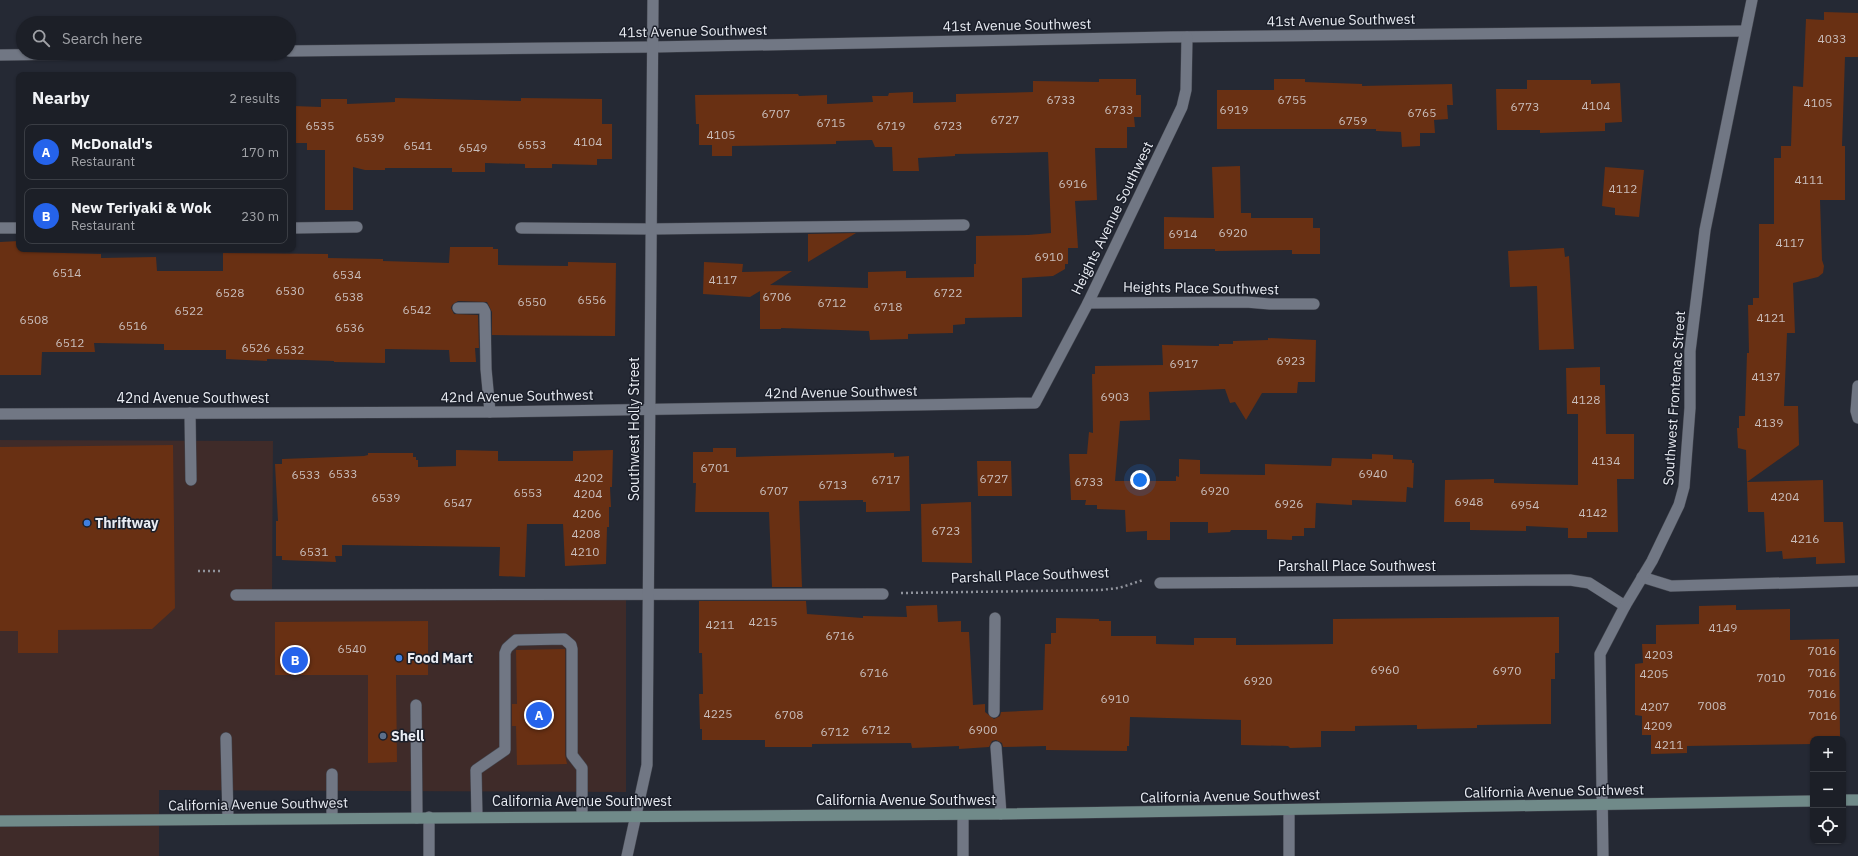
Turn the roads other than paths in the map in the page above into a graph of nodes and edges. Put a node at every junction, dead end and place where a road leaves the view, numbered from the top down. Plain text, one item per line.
1 (653, 0) edge
2 (1752, 0) edge
3 (1745, 31) junction
4 (1187, 36) junction
5 (653, 47) junction
6 (296, 51) edge
7 (0, 55) edge
8 (16, 55) edge
9 (964, 225) dead end
10 (357, 227) dead end
11 (0, 228) edge
12 (16, 228) edge
13 (296, 228) edge
14 (521, 228) dead end
15 (651, 229) junction
16 (1088, 302) junction
17 (1314, 304) dead end
18 (458, 308) dead end
19 (1858, 386) edge
20 (1035, 403) joint
21 (650, 410) junction
22 (490, 412) junction
23 (190, 413) junction
24 (0, 414) edge
25 (1858, 418) edge
26 (191, 480) dead end
27 (1642, 577) junction
28 (1858, 581) edge
29 (1160, 583) dead end
30 (648, 594) junction
31 (883, 594) road end
32 (236, 595) dead end
33 (1625, 606) junction
34 (995, 618) dead end
35 (416, 705) dead end
36 (994, 712) dead end
37 (226, 738) dead end
38 (996, 747) dead end
39 (332, 774) dead end
40 (1846, 800) edge
41 (1858, 800) edge
42 (1810, 801) edge
43 (1602, 805) junction
44 (1289, 810) junction
45 (1002, 814) junction
46 (963, 815) junction
47 (582, 816) junction
48 (636, 816) junction
49 (429, 817) junction
50 (477, 817) junction
51 (332, 818) junction
52 (417, 818) junction
53 (228, 819) junction
54 (0, 821) edge
55 (429, 856) edge
56 (627, 856) edge
57 (963, 856) edge
58 (1289, 856) edge
59 (1602, 856) edge

1 - 5 street, Southwest Holly Street
2 - 3 street, Southwest Frontenac Street
3 - 4 street, 41st Avenue Southwest
3 - 27 street, Southwest Frontenac Street
4 - 5 street, 41st Avenue Southwest
4 - 16 street, Heights Avenue Southwest
5 - 6 street, 41st Avenue Southwest
5 - 15 street, Southwest Holly Street
7 - 8 street
9 - 15 street
10 - 13 street
11 - 12 street
14 - 15 street
15 - 21 street, Southwest Holly Street
16 - 17 street, Heights Place Southwest
16 - 20 street, Heights Avenue Southwest
18 - 22 street
19 - 25 street
20 - 21 street, 42nd Avenue Southwest
21 - 22 street, 42nd Avenue Southwest
21 - 30 street, Southwest Holly Street
22 - 23 street, 42nd Avenue Southwest
23 - 24 street, 42nd Avenue Southwest
23 - 26 street
27 - 28 street
27 - 33 street, Southwest Frontenac Street
29 - 33 street, Parshall Place Southwest
30 - 31 street
30 - 32 street
30 - 48 street, Southwest Holly Street
33 - 43 street, Southwest Frontenac Street
34 - 36 street
35 - 52 street
37 - 53 street
38 - 45 street
39 - 51 street
40 - 41 main road
42 - 43 main road, California Avenue Southwest
43 - 44 main road, California Avenue Southwest
43 - 59 street, Southwest Frontenac Street
44 - 45 main road, California Avenue Southwest
44 - 58 street
45 - 46 main road, California Avenue Southwest
46 - 48 main road, California Avenue Southwest
46 - 57 street
47 - 48 main road, California Avenue Southwest
47 - 50 main road, California Avenue Southwest
47 - 50 street
48 - 56 street, Southwest Holly Street
49 - 50 main road, California Avenue Southwest
49 - 52 main road, California Avenue Southwest
49 - 55 street
51 - 52 main road, California Avenue Southwest
51 - 53 main road, California Avenue Southwest
53 - 54 main road, California Avenue Southwest

